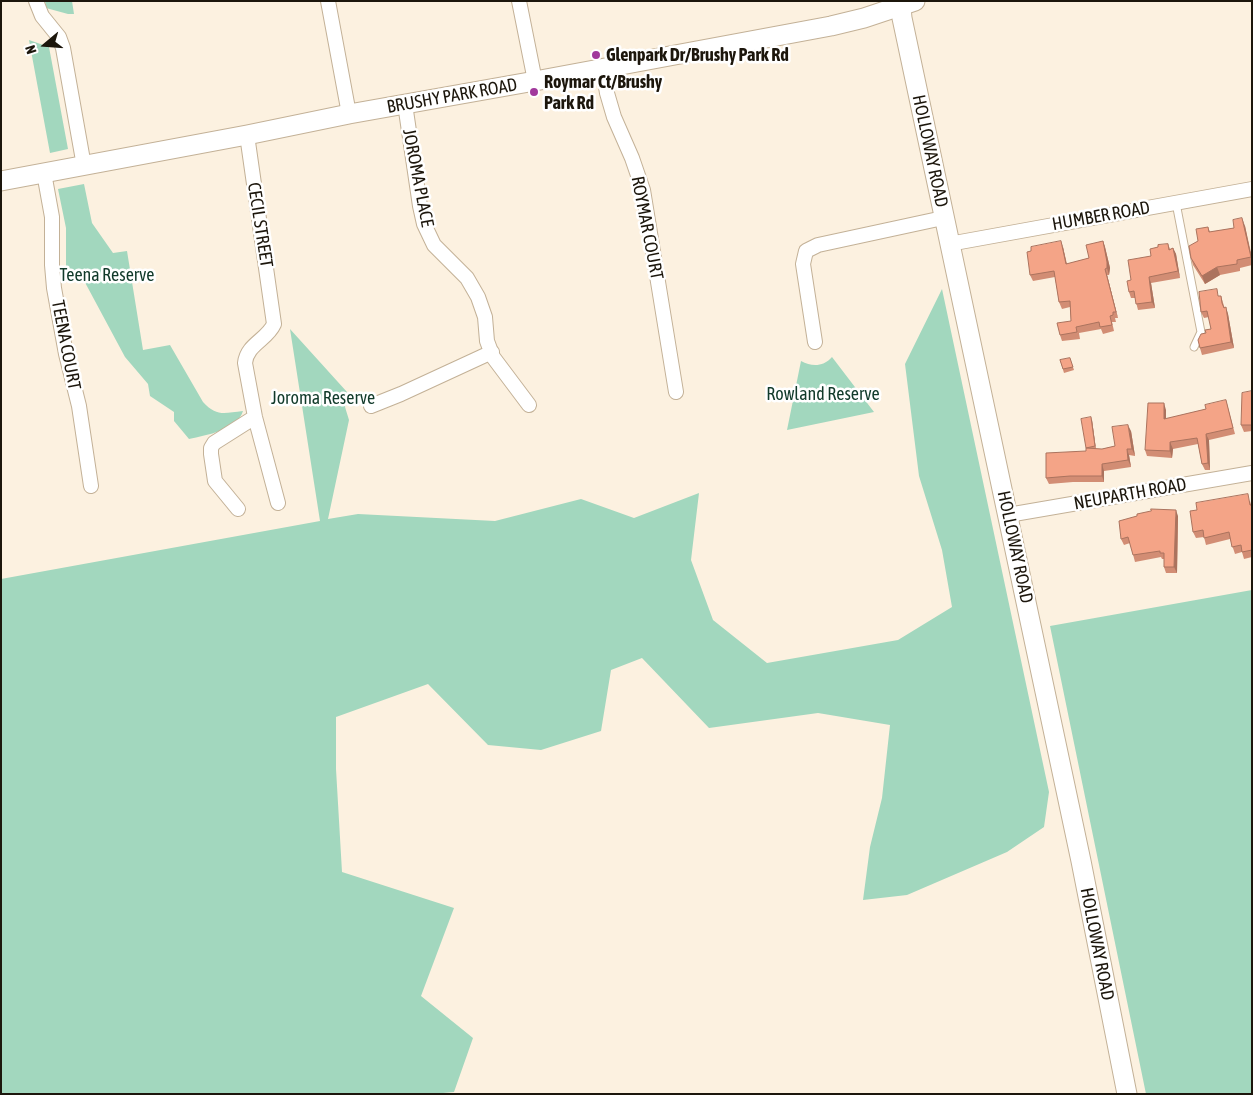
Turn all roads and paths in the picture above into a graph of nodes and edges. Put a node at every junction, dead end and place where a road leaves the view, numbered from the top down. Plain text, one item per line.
1 (36, 1) edge
2 (328, 1) edge
3 (519, 1) edge
4 (906, 3) edge
5 (603, 69) junction
6 (535, 81) junction
7 (405, 104) junction
8 (349, 114) junction
9 (247, 135) junction
10 (84, 166) junction
11 (44, 173) junction
12 (1, 181) edge
13 (1252, 189) edge
14 (1176, 203) junction
15 (943, 218) junction
16 (950, 244) junction
17 (815, 342) dead end
18 (1194, 347) dead end
19 (492, 352) junction
20 (676, 392) dead end
21 (529, 405) dead end
22 (371, 406) dead end
23 (255, 417) junction
24 (1252, 473) edge
25 (91, 486) dead end
26 (278, 503) dead end
27 (238, 509) dead end
28 (1008, 515) junction
29 (1127, 1094) edge

1 - 10 street
2 - 8 street
3 - 6 street
4 - 5 main road, BRUSHY PARK ROAD
4 - 15 main road, HOLLOWAY ROAD
5 - 6 main road, BRUSHY PARK ROAD
5 - 20 street, ROYMAR COURT
6 - 7 main road, BRUSHY PARK ROAD
7 - 8 main road, BRUSHY PARK ROAD
7 - 19 street, JOROMA PLACE
8 - 9 main road, BRUSHY PARK ROAD
9 - 10 main road, BRUSHY PARK ROAD
9 - 23 street, CECIL STREET
10 - 11 main road, BRUSHY PARK ROAD
11 - 12 main road, BRUSHY PARK ROAD
11 - 25 street, TEENA COURT
13 - 14 street, HUMBER ROAD
14 - 16 street, HUMBER ROAD
14 - 18 lane
15 - 16 main road, HOLLOWAY ROAD
15 - 17 street
16 - 28 main road, HOLLOWAY ROAD
19 - 21 street, JOROMA PLACE
19 - 22 street
23 - 26 street
23 - 27 street
24 - 28 street, NEUPARTH ROAD
28 - 29 main road, HOLLOWAY ROAD

